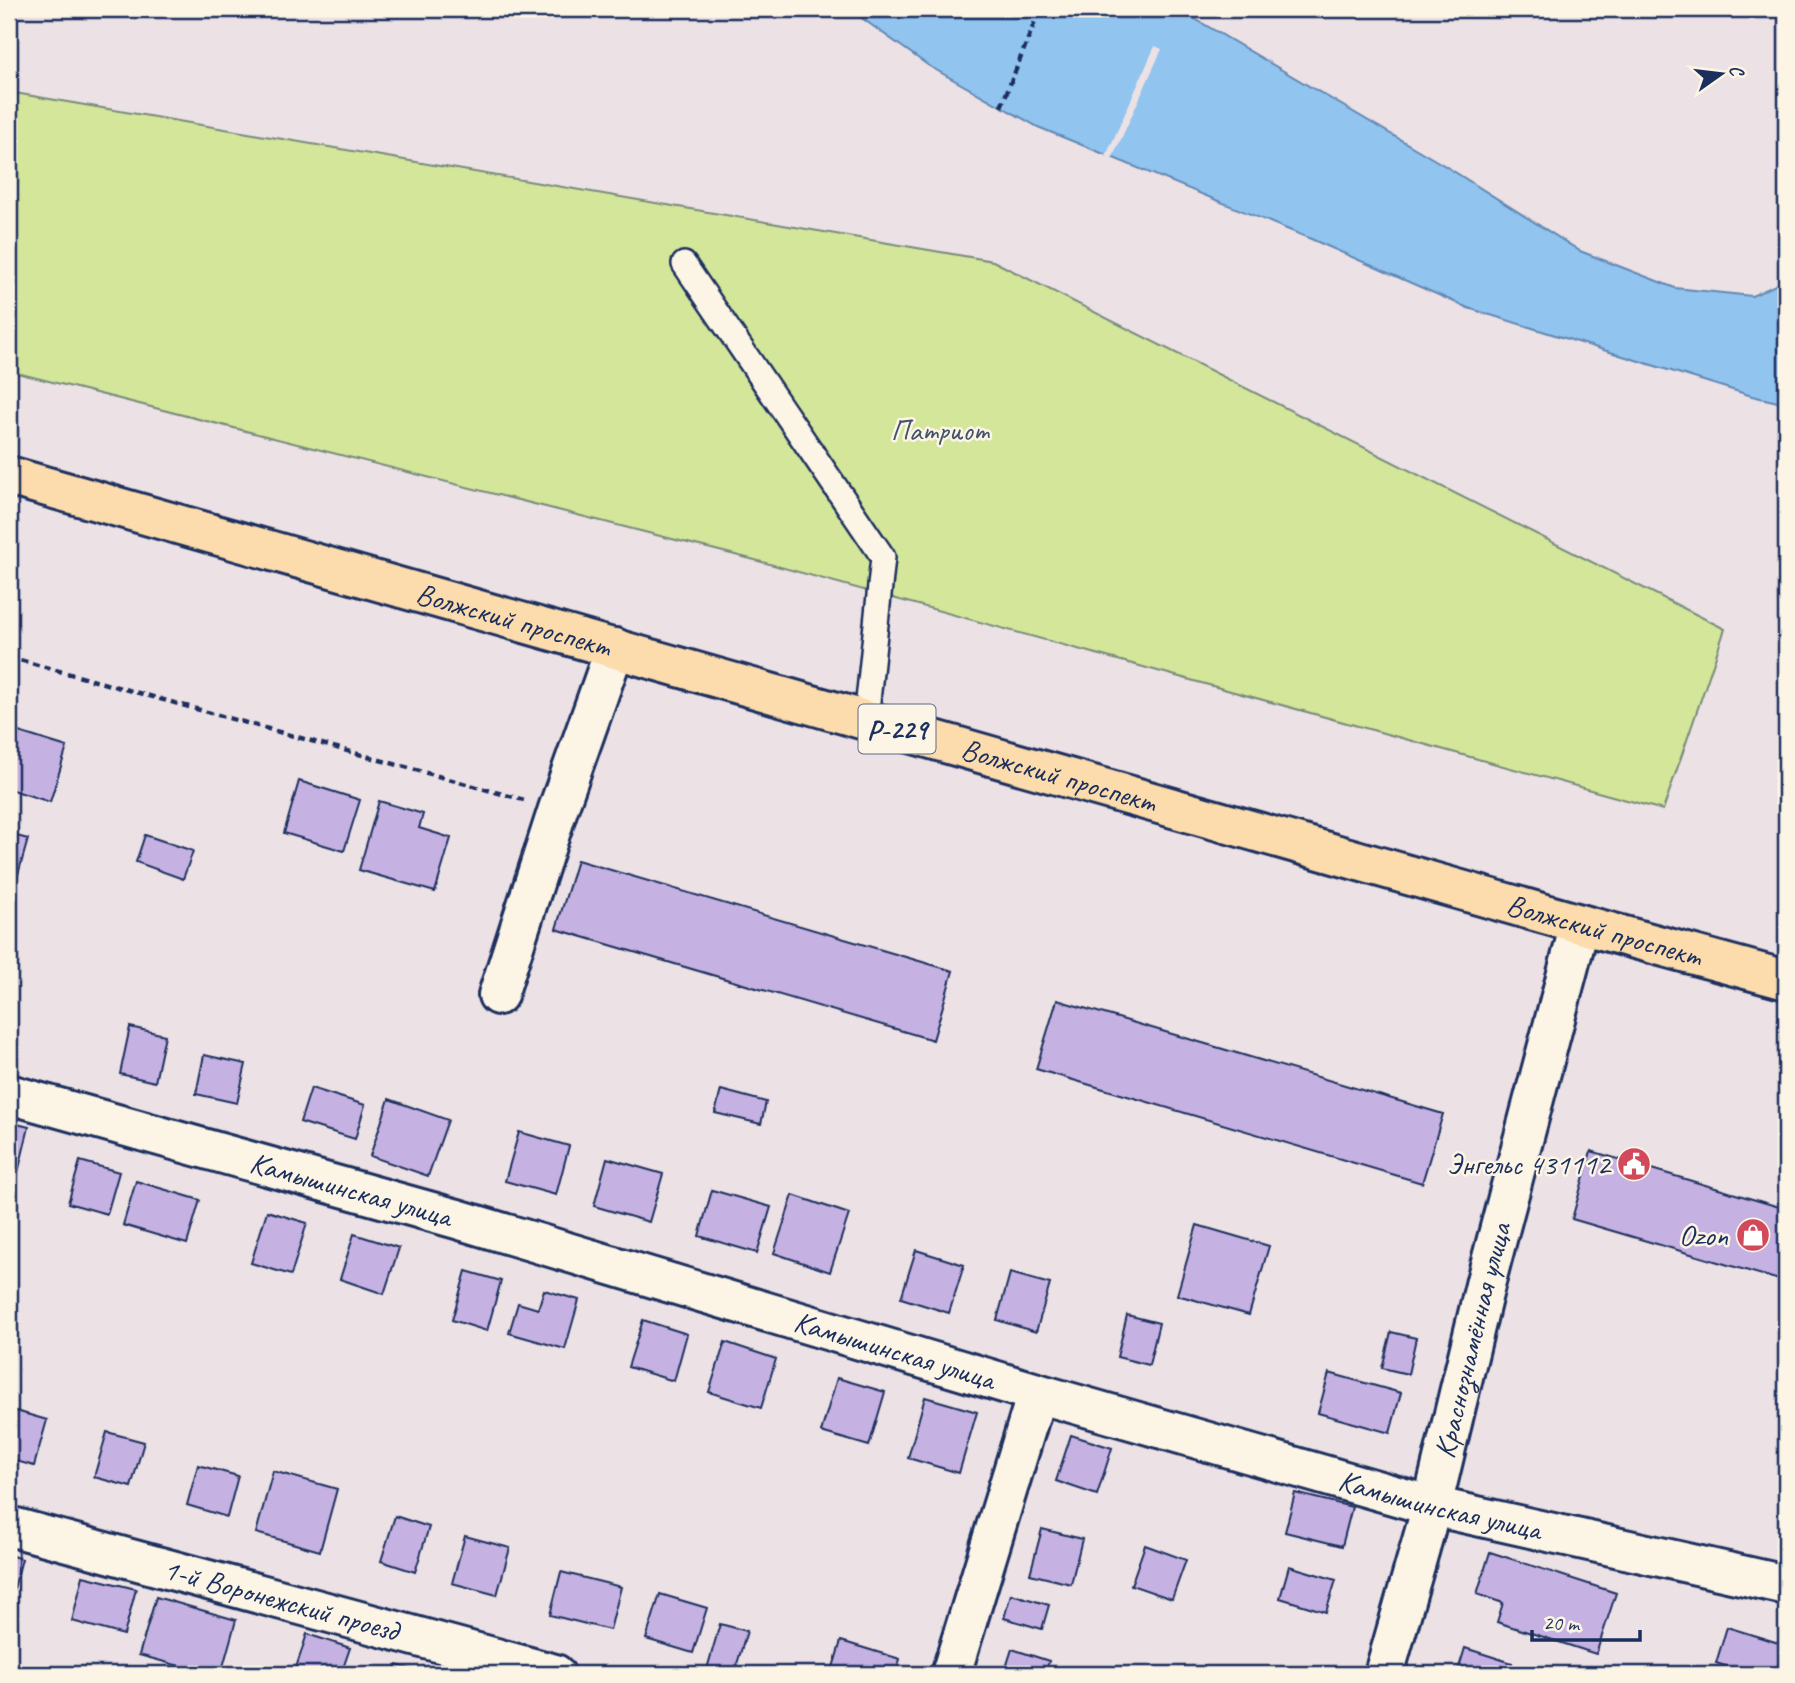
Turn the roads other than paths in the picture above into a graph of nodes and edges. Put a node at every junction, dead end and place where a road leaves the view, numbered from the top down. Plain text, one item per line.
1 (684, 264) dead end
2 (10, 482) edge
3 (615, 648) junction
4 (866, 720) junction
5 (1580, 924) junction
6 (1786, 980) edge
7 (498, 995) dead end
8 (9, 1094) edge
9 (1037, 1392) junction
10 (1432, 1506) junction
11 (9, 1526) edge
12 (1786, 1585) edge
13 (555, 1674) edge
14 (951, 1674) edge
15 (1384, 1674) edge

1 - 4 lane
2 - 3 main road, Волжский проспект / Р-229
3 - 4 main road, Волжский проспект / Р-229
3 - 7 street
4 - 5 main road, Волжский проспект / Р-229
5 - 6 main road, Волжский проспект / Р-229
5 - 10 street, Краснознамённая улица
8 - 9 street, Камышинская улица
9 - 10 street, Камышинская улица
9 - 14 street
10 - 12 street, Камышинская улица
10 - 15 street, Краснознамённая улица
11 - 13 street, 1-й Воронежский проезд

